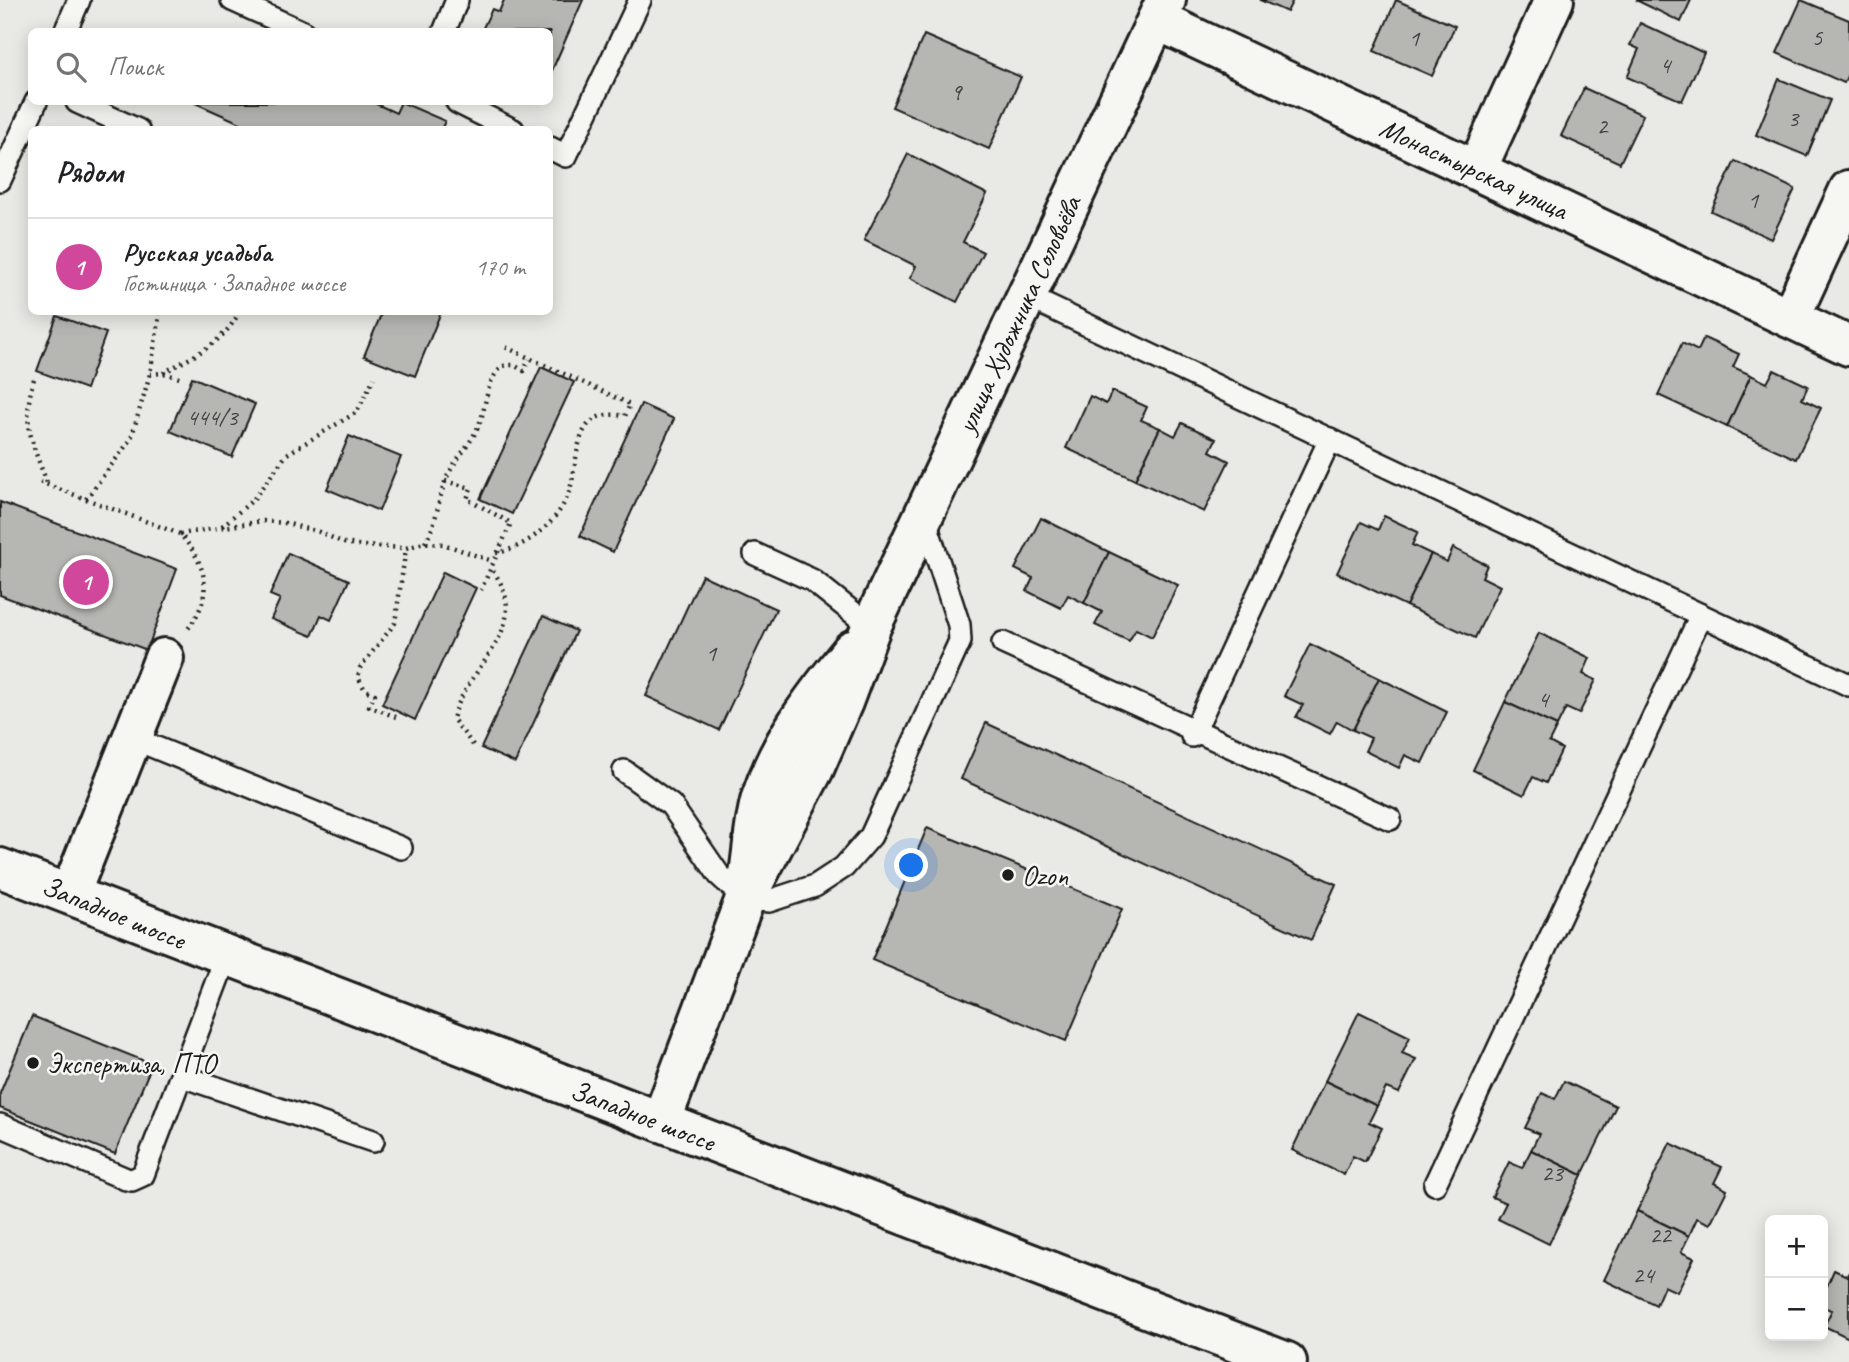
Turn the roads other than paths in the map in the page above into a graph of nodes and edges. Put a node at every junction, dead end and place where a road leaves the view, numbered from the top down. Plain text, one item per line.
1 (79, 0) edge
2 (232, 0) edge
3 (457, 0) edge
4 (640, 0) edge
5 (1554, 0) edge
6 (263, 6) edge
7 (1161, 10) edge
8 (67, 28) edge
9 (297, 28) edge
10 (446, 28) edge
11 (35, 105) edge
12 (84, 105) edge
13 (463, 105) edge
14 (129, 126) edge
15 (505, 126) edge
16 (553, 150) edge
17 (1477, 169) junction
18 (0, 180) edge
19 (1849, 190) edge
20 (1027, 296) junction
21 (1790, 318) junction
22 (1849, 346) edge
23 (1330, 439) junction
24 (924, 515) junction
25 (755, 554) dead end
26 (1701, 615) junction
27 (871, 627) junction
28 (1003, 643) dead end
29 (164, 658) road end
30 (1849, 685) edge
31 (1194, 733) junction
32 (132, 738) junction
33 (624, 771) dead end
34 (1390, 819) dead end
35 (401, 848) dead end
36 (0, 868) edge
37 (70, 894) junction
38 (745, 899) junction
39 (226, 957) junction
40 (183, 1076) junction
41 (662, 1122) junction
42 (0, 1125) edge
43 (373, 1141) dead end
44 (1435, 1184) dead end
45 (1287, 1362) edge

1 - 8 lane
2 - 6 lane
3 - 10 lane
4 - 16 lane
5 - 17 street
6 - 9 lane
7 - 17 street, Монастырская улица
7 - 20 street, улица Художника Соловьёва
11 - 18 lane
12 - 14 lane
13 - 15 lane
17 - 21 street, Монастырская улица
19 - 21 street
20 - 23 lane
20 - 24 street, улица Художника Соловьёва
21 - 22 street, Монастырская улица
23 - 26 lane
23 - 31 lane
24 - 27 street, улица Художника Соловьёва
24 - 38 lane
25 - 27 lane
26 - 30 lane
26 - 44 lane
27 - 38 street, улица Художника Соловьёва
28 - 31 lane
29 - 32 street
31 - 34 lane
32 - 35 lane
32 - 37 street
33 - 38 lane
36 - 37 street, Западное шоссе
37 - 39 street, Западное шоссе
38 - 41 street, улица Художника Соловьёва
39 - 40 lane
39 - 41 street, Западное шоссе
40 - 42 lane
40 - 43 lane
41 - 45 street, Западное шоссе

